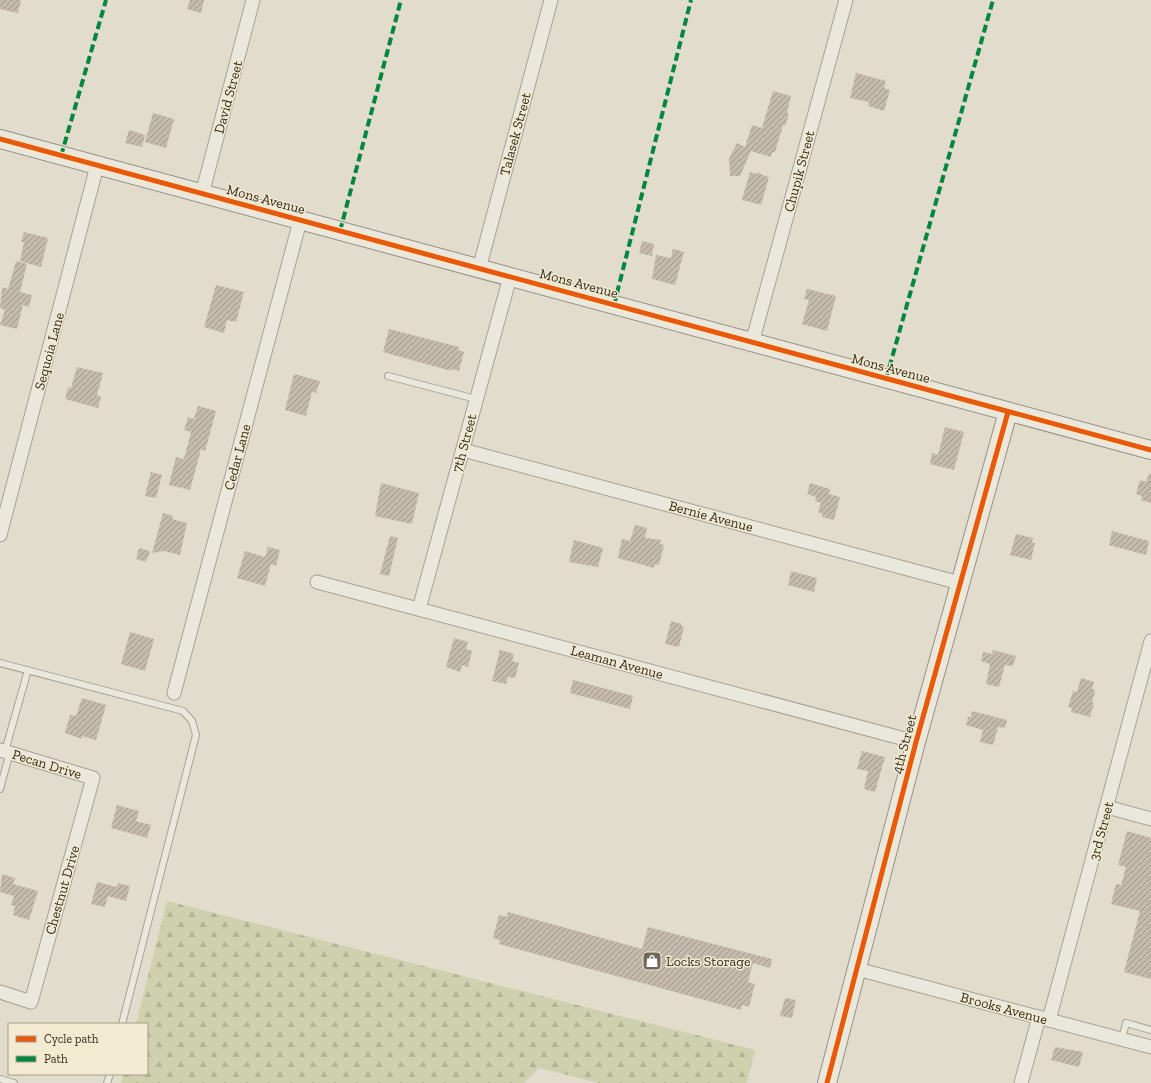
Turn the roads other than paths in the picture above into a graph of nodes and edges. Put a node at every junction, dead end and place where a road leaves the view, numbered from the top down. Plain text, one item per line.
1 (253, 0) edge
2 (551, 0) edge
3 (846, 0) edge
4 (0, 140) edge
5 (97, 166) junction
6 (202, 194) junction
7 (300, 221) junction
8 (479, 269) junction
9 (510, 277) junction
10 (752, 343) junction
11 (388, 376) dead end
12 (476, 399) junction
13 (1008, 412) junction
14 (463, 450) junction
15 (1151, 450) edge
16 (0, 535) edge
17 (317, 582) dead end
18 (960, 583) junction
19 (419, 609) junction
20 (1151, 641) edge
21 (0, 663) edge
22 (28, 670) junction
23 (174, 693) dead end
24 (916, 742) junction
25 (5, 751) edge
26 (93, 778) joint
27 (0, 789) edge
28 (1107, 807) junction
29 (1151, 819) edge
30 (857, 969) junction
31 (0, 992) edge
32 (1044, 1019) junction
33 (122, 1023) edge
34 (1151, 1030) edge
35 (1122, 1039) junction
36 (1151, 1047) edge
37 (0, 1079) edge
38 (14, 1083) edge
39 (827, 1083) edge
40 (1021, 1083) edge

1 - 6 street, David Street
2 - 8 street, Talasek Street
3 - 10 street, Chupik Street
4 - 5 street, Mons Avenue
5 - 6 street, Mons Avenue
5 - 16 street, Sequoia Lane
6 - 7 street, Mons Avenue
7 - 8 street, Mons Avenue
7 - 23 street, Cedar Lane
8 - 9 street, Mons Avenue
9 - 10 street, Mons Avenue
9 - 12 street, 7th Street
10 - 13 street, Mons Avenue
11 - 12 lane
12 - 14 street, 7th Street
13 - 15 street, Mons Avenue
13 - 18 street, 4th Street
14 - 18 street, Bernie Avenue
14 - 19 street, 7th Street
17 - 19 street, Leaman Avenue
18 - 24 street, 4th Street
19 - 24 street, Leaman Avenue
20 - 28 street, 3rd Street
21 - 22 lane
22 - 25 lane
22 - 33 lane
24 - 30 street, 4th Street
25 - 26 street, Pecan Drive
25 - 27 lane
26 - 31 street, Chestnut Drive
28 - 29 street
28 - 32 street, 3rd Street
30 - 32 street, Brooks Avenue
30 - 39 street, 4th Street
32 - 35 street, Brooks Avenue
32 - 40 street, 3rd Street
34 - 35 lane
35 - 36 street, Brooks Avenue
37 - 38 lane

